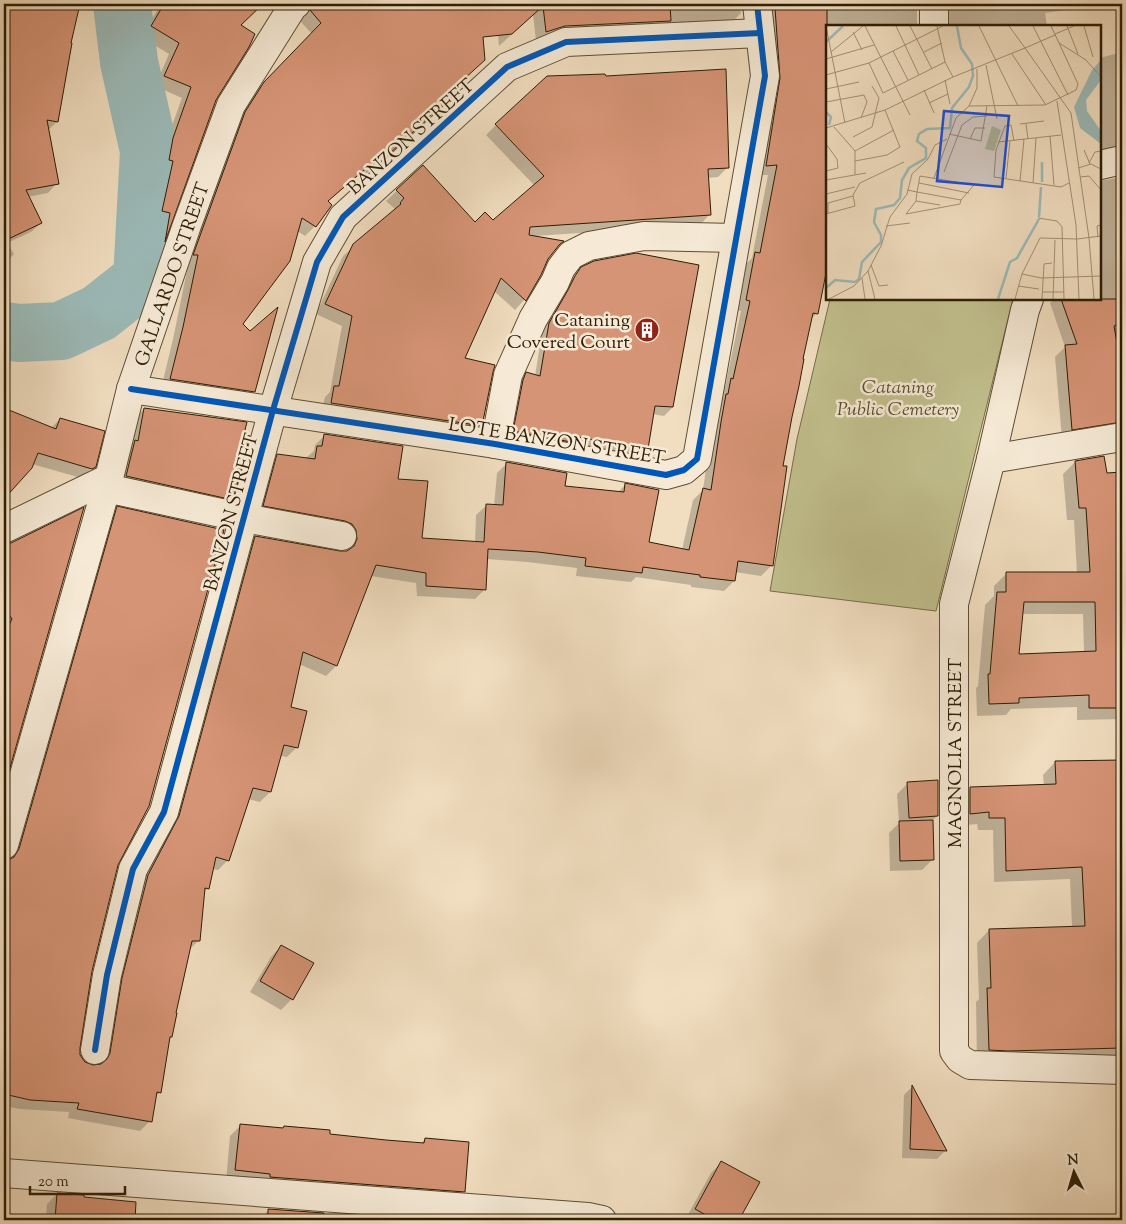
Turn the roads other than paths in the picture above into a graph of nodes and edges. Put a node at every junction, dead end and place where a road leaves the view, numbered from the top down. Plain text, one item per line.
1 (296, 4) edge
2 (757, 4) edge
3 (934, 4) edge
4 (934, 25) edge
5 (760, 33) junction
6 (1122, 160) edge
7 (1101, 165) edge
8 (736, 238) junction
9 (1029, 300) edge
10 (131, 389) junction
11 (273, 410) junction
12 (1122, 437) edge
13 (495, 444) junction
14 (991, 459) junction
15 (107, 483) junction
16 (244, 518) junction
17 (4, 530) edge
18 (342, 536) dead end
19 (4, 845) edge
20 (95, 1050) dead end
21 (1122, 1070) edge
22 (4, 1173) edge
23 (602, 1220) edge

1 - 10 street, GALLARDO STREET
2 - 5 street, LOTE BANZON STREET
3 - 4 street
5 - 8 street, LOTE BANZON STREET
5 - 11 street, BANZON STREET
6 - 7 street
8 - 13 street
8 - 13 street, LOTE BANZON STREET
9 - 14 street, MAGNOLIA STREET
10 - 11 street, LOTE BANZON STREET
10 - 15 street, GALLARDO STREET
11 - 13 street, LOTE BANZON STREET
11 - 16 street, BANZON STREET
12 - 14 street
14 - 21 street, MAGNOLIA STREET
15 - 16 street
15 - 17 street
15 - 19 street, GALLARDO STREET
16 - 18 street
16 - 20 street, BANZON STREET
22 - 23 street

